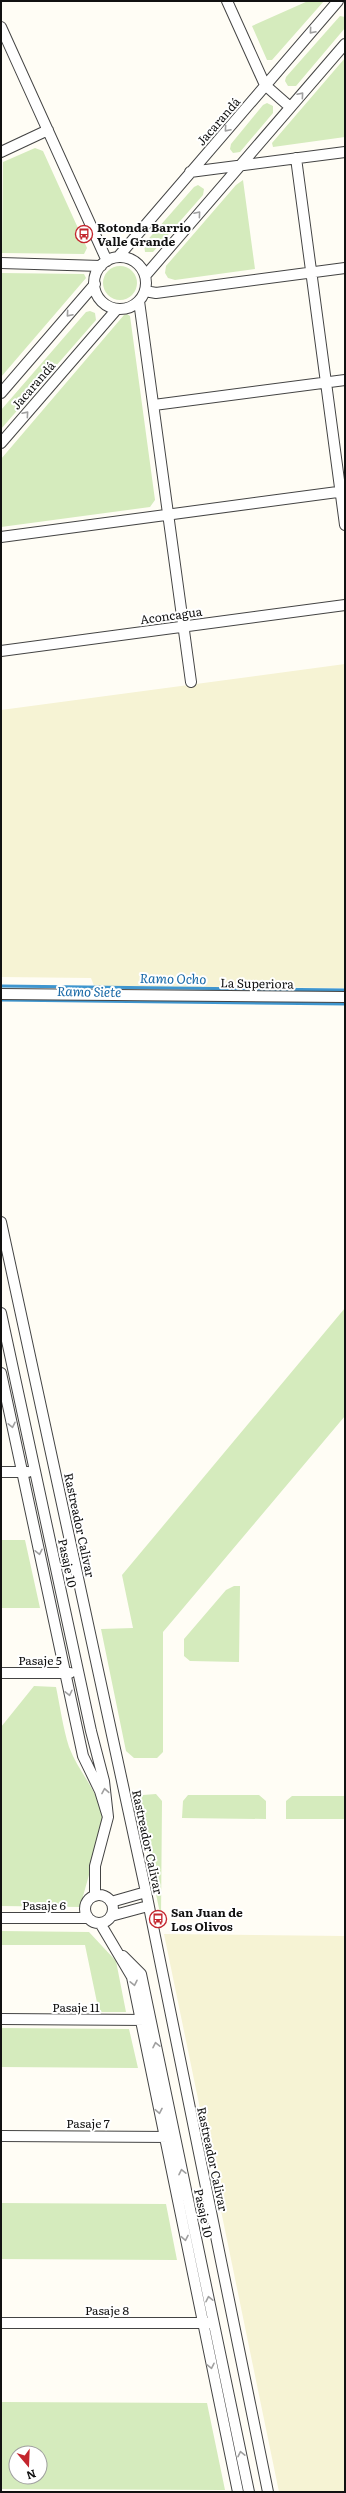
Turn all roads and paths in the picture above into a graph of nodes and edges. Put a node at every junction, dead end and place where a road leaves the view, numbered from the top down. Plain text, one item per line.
1 (227, 1) edge
2 (338, 1) edge
3 (1, 27) edge
4 (345, 44) edge
5 (265, 85) junction
6 (290, 107) junction
7 (48, 130) junction
8 (1, 152) edge
9 (345, 152) edge
10 (296, 158) junction
11 (239, 166) junction
12 (190, 172) junction
13 (118, 257) junction
14 (1, 263) edge
15 (104, 263) junction
16 (345, 268) edge
17 (311, 272) junction
18 (145, 276) junction
19 (94, 284) junction
20 (145, 291) junction
21 (139, 301) junction
22 (117, 309) junction
23 (345, 380) edge
24 (326, 382) junction
25 (1, 393) edge
26 (154, 405) junction
27 (1, 443) edge
28 (343, 492) edge
29 (169, 515) junction
30 (345, 525) edge
31 (1, 537) edge
32 (345, 605) edge
33 (184, 627) junction
34 (1, 651) edge
35 (191, 682) dead end
36 (1, 994) edge
37 (345, 997) edge
38 (1, 1222) edge
39 (1, 1313) edge
40 (1, 1373) edge
41 (1, 1472) edge
42 (23, 1472) junction
43 (36, 1472) junction
44 (78, 1672) junction
45 (1, 1673) edge
46 (64, 1673) junction
47 (108, 1818) junction
48 (146, 1892) junction
49 (95, 1896) junction
50 (111, 1902) junction
51 (148, 1906) junction
52 (111, 1916) junction
53 (1, 1918) edge
54 (87, 1918) junction
55 (100, 1924) junction
56 (1, 2020) edge
57 (146, 2020) junction
58 (1, 2136) edge
59 (164, 2137) junction
60 (175, 2137) junction
61 (1, 2323) edge
62 (202, 2323) junction
63 (214, 2323) junction
64 (238, 2492) edge
65 (249, 2492) edge
66 (268, 2492) edge

1 - 5 street
2 -> 5 street, Jacarandá
3 - 7 street
6 -> 4 street
5 - 6 street
5 -> 12 street, Jacarandá
6 - 11 street
7 - 8 street
7 - 15 street
9 - 10 street
10 - 11 street
10 - 17 street
11 - 12 street
18 -> 11 street
12 - 13 street, Jacarandá
13 - 15 street, Jacarandá
13 - 18 street
14 - 15 street
15 - 19 street, Jacarandá
16 - 17 street
17 - 20 street
17 - 24 street
18 - 20 street
19 - 22 street
19 -> 25 street, Jacarandá
20 - 21 street
21 - 22 street
21 - 26 street
27 -> 22 street, Jacarandá
23 - 24 street
24 - 26 street
24 - 28 street
26 - 29 street
28 - 29 street
28 - 30 street
29 - 31 street
29 - 33 street
32 - 33 street, Aconcagua
33 - 34 street, Aconcagua
33 - 35 street
36 - 37 street, La Superiora
38 - 48 street, Rastreador Calivar
39 - 43 street, Pasaje 10
40 -> 42 street
41 - 42 street
42 - 43 street
42 -> 46 street
43 - 44 street, Pasaje 10
44 - 46 street, Pasaje 5
47 -> 44 street, Pasaje 10
45 - 46 street, Pasaje 5
46 -> 47 street
47 - 49 street, Pasaje 10
48 - 50 street
48 - 51 street, Rastreador Calivar
49 - 50 street
49 - 54 street
50 - 52 street
51 - 52 street
51 - 66 street, Rastreador Calivar
52 - 55 street
53 - 54 street, Pasaje 6
54 - 55 street
55 - 57 street, Pasaje 10
56 - 57 street, Pasaje 11
57 -> 59 street, Pasaje 10
60 -> 57 street, Pasaje 10
58 - 59 street, Pasaje 7
59 - 60 street, Pasaje 7
59 -> 62 street, Pasaje 10
63 -> 60 street, Pasaje 10
61 - 62 street, Pasaje 8
62 - 63 street, Pasaje 8
62 -> 64 street, Pasaje 10
65 -> 63 street, Pasaje 10

